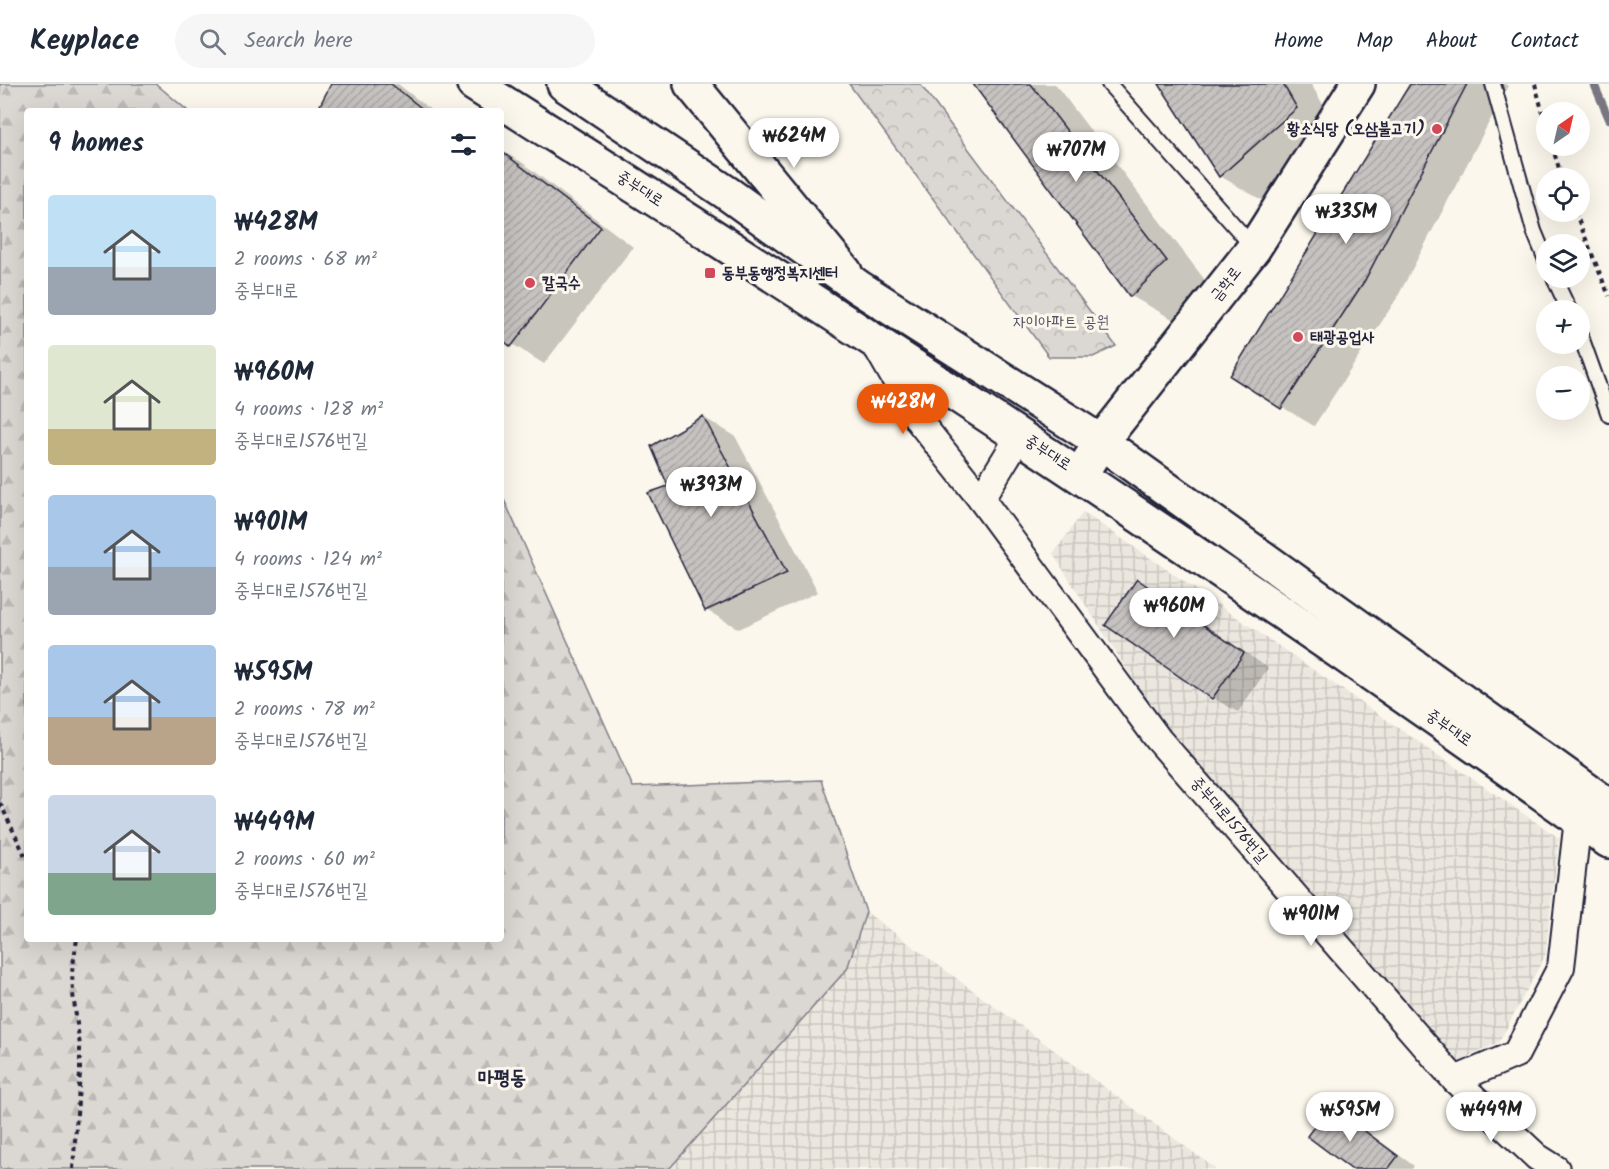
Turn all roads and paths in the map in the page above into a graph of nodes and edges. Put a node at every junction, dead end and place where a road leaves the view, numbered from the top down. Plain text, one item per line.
1 (474, 84) edge
2 (564, 84) edge
3 (691, 84) edge
4 (1109, 84) edge
5 (1358, 84) edge
6 (1493, 84) edge
7 (1535, 84) edge
8 (1540, 102) edge
9 (1579, 222) edge
10 (1536, 236) edge
11 (1254, 248) junction
12 (858, 287) junction
13 (1609, 296) edge
14 (872, 340) junction
15 (1587, 354) edge
16 (1609, 415) edge
17 (1020, 435) junction
18 (1101, 442) junction
19 (1080, 475) junction
20 (981, 499) junction
21 (0, 802) edge
22 (1609, 806) edge
23 (1578, 819) junction
24 (1609, 841) edge
25 (24, 854) edge
26 (77, 942) edge
27 (1455, 1080) junction
28 (73, 1169) edge
29 (1556, 1169) edge

1 - 14 main road, 중부대로
2 - 12 main road, 중부대로
3 - 12 main road
4 - 11 lane
5 - 11 main road, 금학로
6 - 10 lane
7 - 8 path
9 - 13 path
11 - 18 main road, 금학로
12 - 18 main road, 중부대로
14 - 17 main road, 중부대로
14 - 20 street, 중부대로1576번길
15 - 16 lane
17 - 19 main road, 중부대로
17 - 20 street
18 - 19 main road, 금학로
18 - 22 main road, 중부대로
19 - 23 main road, 중부대로
20 - 27 street, 중부대로1576번길
21 - 25 path
23 - 24 main road, 중부대로
23 - 27 street
26 - 28 path
27 - 29 street, 중부대로1576번길

